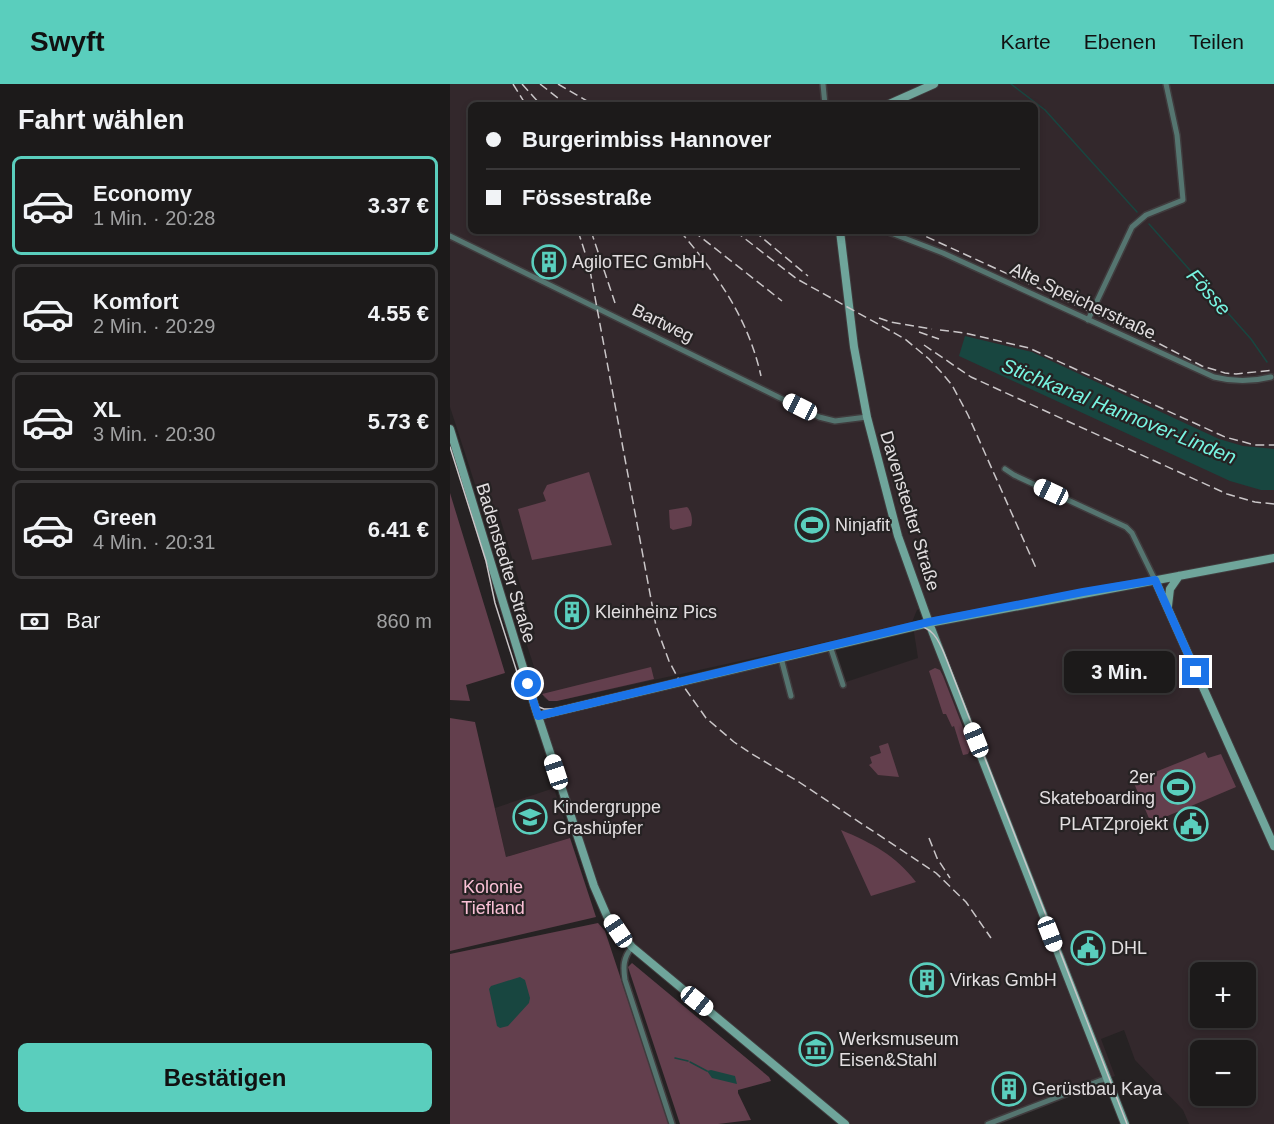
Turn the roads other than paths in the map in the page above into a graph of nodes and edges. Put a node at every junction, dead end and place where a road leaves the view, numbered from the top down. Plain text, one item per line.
1 (823, 84) edge
2 (934, 84) edge
3 (1166, 84) edge
4 (825, 102) edge
5 (894, 102) edge
6 (840, 234) edge
7 (894, 234) edge
8 (450, 236) edge
9 (1088, 320) junction
10 (1271, 377) dead end
11 (867, 417) junction
12 (450, 429) edge
13 (1005, 469) dead end
14 (1274, 558) edge
15 (1179, 576) junction
16 (1155, 580) junction
17 (1167, 607) junction
18 (929, 622) junction
19 (830, 646) junction
20 (781, 658) junction
21 (843, 685) dead end
22 (791, 696) dead end
23 (538, 716) junction
24 (1274, 846) edge
25 (632, 947) junction
26 (1107, 1078) junction
27 (1005, 1121) edge
28 (672, 1124) edge
29 (845, 1124) edge
30 (988, 1124) edge
31 (1125, 1124) edge

1 - 4 street
2 - 5 street
3 - 9 street
6 - 11 street, Davenstedter Straße
7 - 9 street, Alte Speicherstraße
8 - 11 street, Bartweg
9 - 10 street, Alte Speicherstraße
11 - 18 street, Davenstedter Straße
12 - 23 street, Badenstedter Straße
13 - 16 street
14 - 15 street
15 - 16 street
15 - 17 street
16 - 17 street
16 - 18 street
17 - 24 street
18 - 19 street
18 - 26 street, Davenstedter Straße
19 - 20 street
19 - 21 street
20 - 22 street
20 - 23 street
23 - 25 street, Badenstedter Straße
25 - 28 street
25 - 29 street, Badenstedter Straße
26 - 27 street
26 - 31 street, Davenstedter Straße
27 - 30 street

